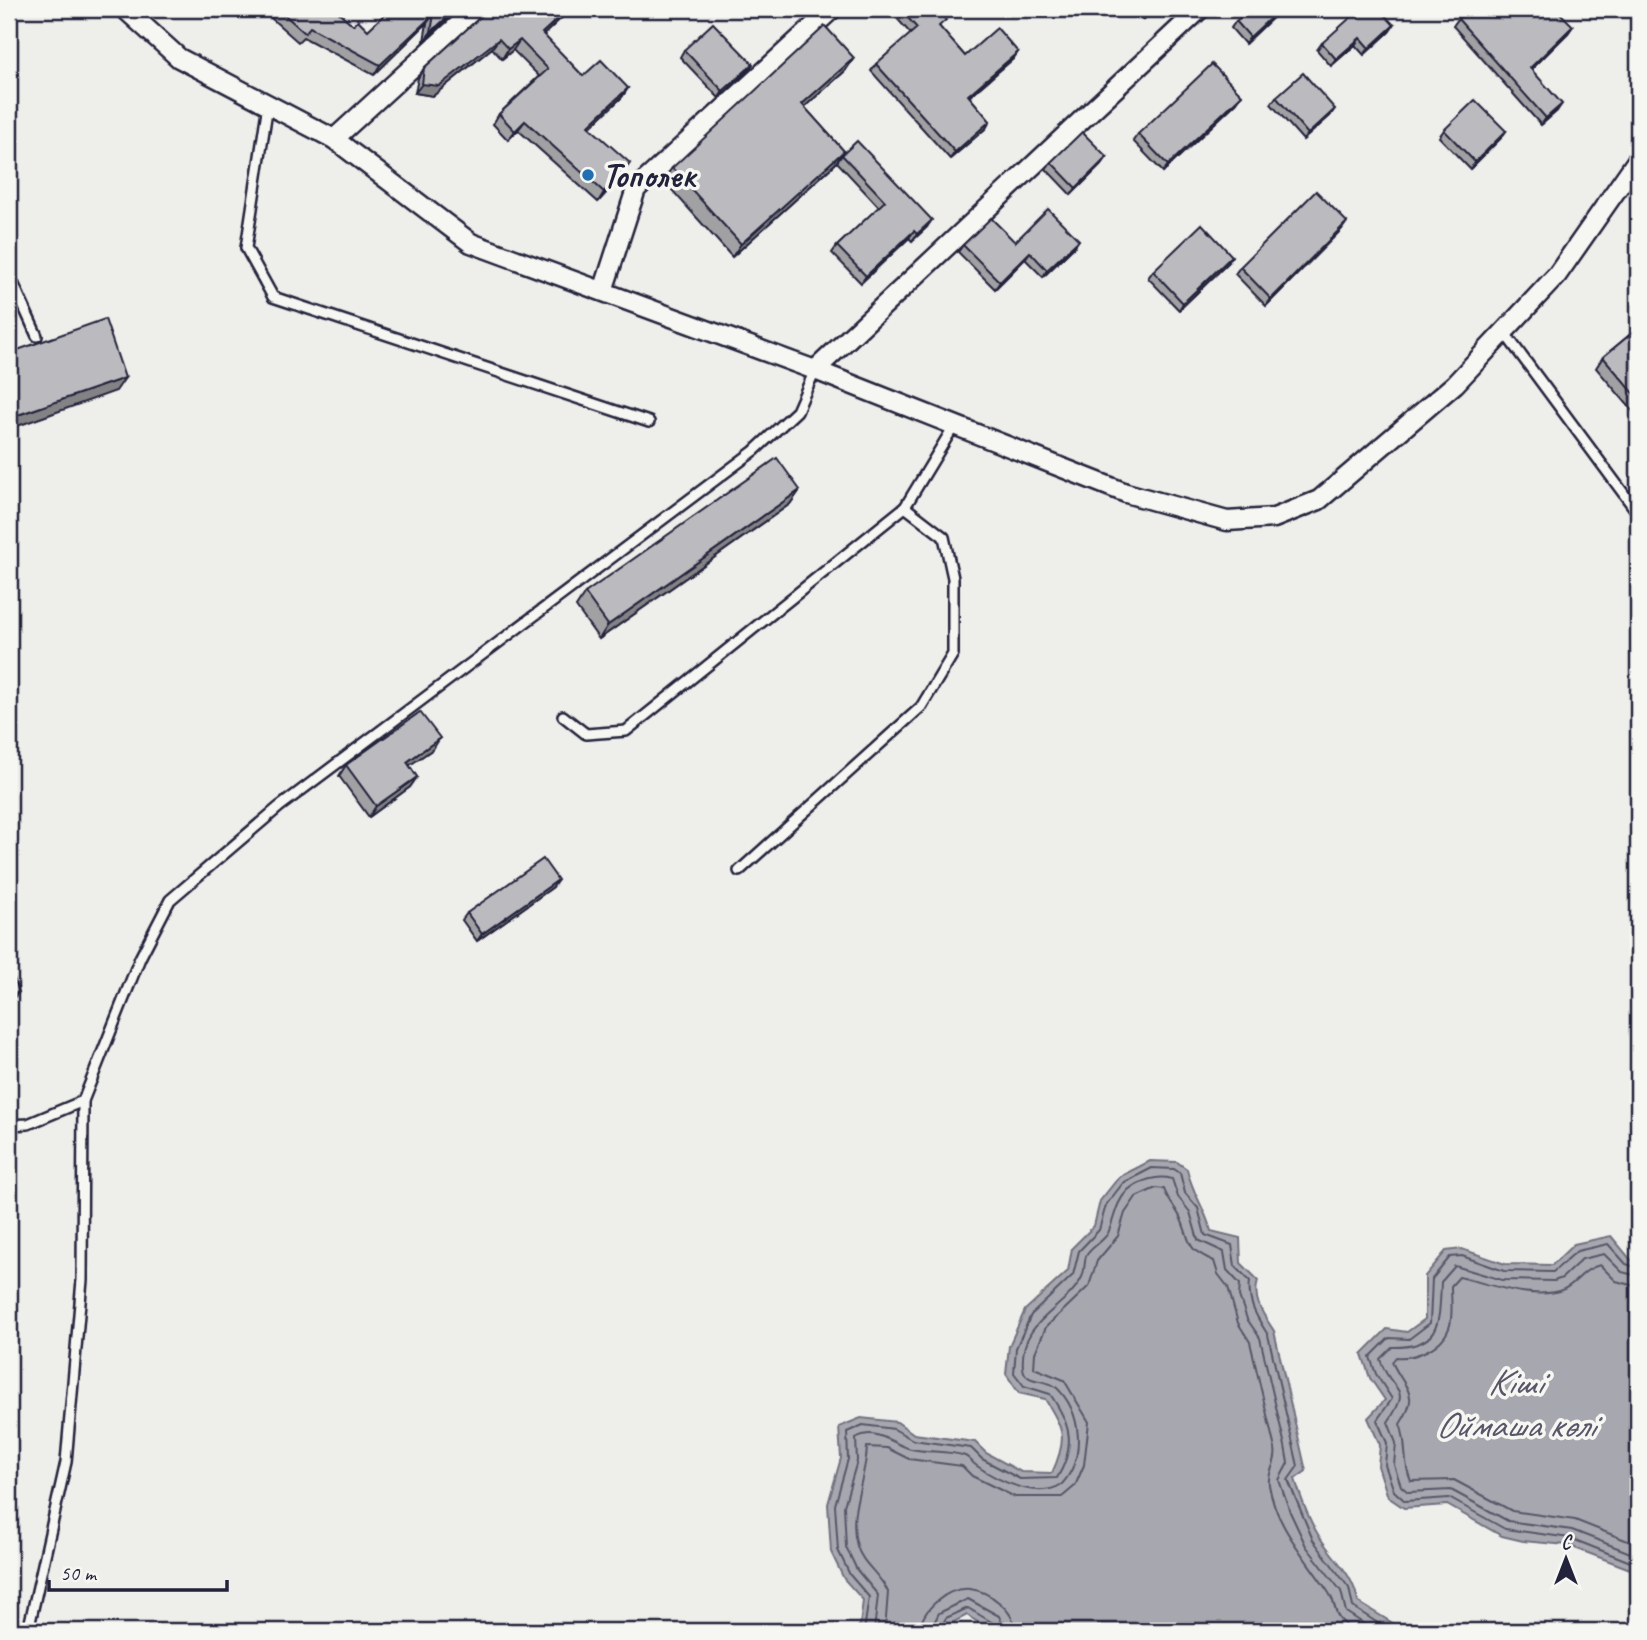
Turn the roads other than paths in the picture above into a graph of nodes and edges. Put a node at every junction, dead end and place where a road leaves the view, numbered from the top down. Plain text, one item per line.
1 (125, 9) edge
2 (477, 9) edge
3 (832, 9) edge
4 (1199, 9) edge
5 (268, 104) junction
6 (334, 139) junction
7 (1638, 159) edge
8 (9, 274) edge
9 (603, 291) junction
10 (1504, 332) junction
11 (37, 336) dead end
12 (815, 370) junction
13 (649, 422) dead end
14 (954, 426) junction
15 (905, 508) junction
16 (1638, 513) edge
17 (563, 716) dead end
18 (739, 871) dead end
19 (83, 1101) junction
20 (9, 1125) edge
21 (28, 1631) edge

1 - 5 street
2 - 6 street
3 - 9 street
4 - 12 street
5 - 6 street
5 - 13 lane
6 - 9 street
7 - 10 street
8 - 11 lane
9 - 12 street
10 - 14 street
10 - 16 lane
12 - 14 street
12 - 19 lane
14 - 15 lane
15 - 17 lane
15 - 18 lane
19 - 20 lane
19 - 21 lane

